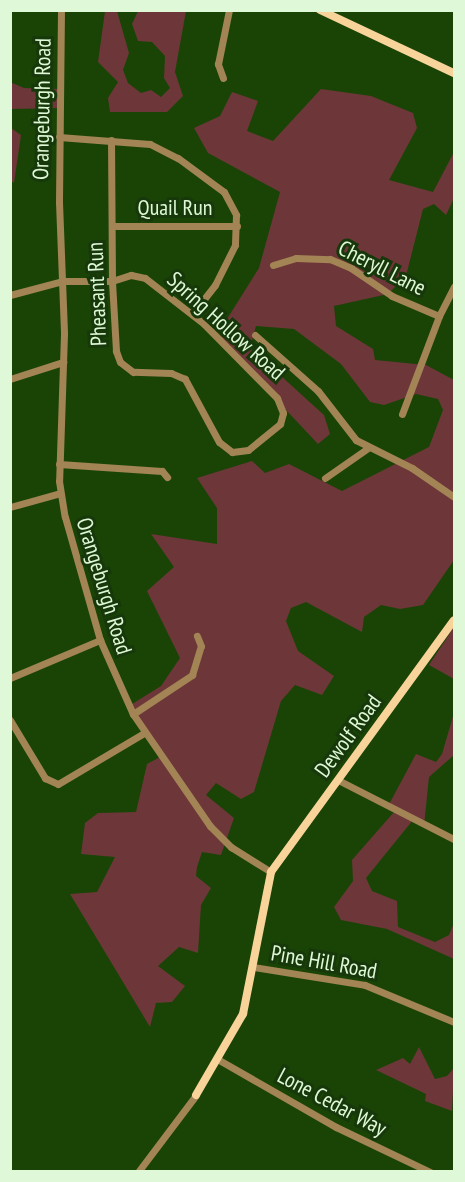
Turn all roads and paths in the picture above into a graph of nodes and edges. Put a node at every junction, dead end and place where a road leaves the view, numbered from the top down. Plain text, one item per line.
1 (61, 10) edge
2 (229, 10) edge
3 (320, 10) edge
4 (341, 15) edge
5 (454, 73) edge
6 (223, 78) dead end
7 (59, 137) junction
8 (111, 140) junction
9 (113, 226) junction
10 (237, 226) junction
11 (273, 265) dead end
12 (112, 280) junction
13 (63, 281) junction
14 (454, 288) edge
15 (10, 295) edge
16 (192, 314) junction
17 (439, 316) junction
18 (255, 335) dead end
19 (63, 362) junction
20 (10, 379) edge
21 (402, 414) dead end
22 (262, 440) joint
23 (368, 448) junction
24 (60, 464) junction
25 (167, 477) dead end
26 (325, 478) dead end
27 (60, 493) junction
28 (454, 497) edge
29 (10, 507) edge
30 (454, 620) edge
31 (197, 636) dead end
32 (99, 640) junction
33 (10, 678) edge
34 (133, 714) junction
35 (10, 720) edge
36 (144, 733) junction
37 (338, 780) junction
38 (454, 838) edge
39 (271, 872) junction
40 (252, 967) junction
41 (454, 1022) edge
42 (219, 1060) junction
43 (196, 1095) joint
44 (138, 1172) edge
45 (430, 1172) edge

1 - 7 street, Orangeburgh Road
2 - 6 street
3 - 4 main road
4 - 5 main road
7 - 8 street
7 - 13 street, Orangeburgh Road
8 - 9 street, Pheasant Run
8 - 10 street
9 - 10 street, Quail Run
9 - 12 street, Pheasant Run
10 - 16 street
11 - 17 street, Cheryll Lane
12 - 13 street, Spring Hollow Road
12 - 16 street, Spring Hollow Road
12 - 22 street, Pheasant Run
13 - 15 street, Spring Hollow Road
13 - 19 street, Orangeburgh Road
14 - 17 street
16 - 22 street, Spring Hollow Road
17 - 21 street
18 - 23 street
19 - 20 street
19 - 24 street, Orangeburgh Road
23 - 26 street
23 - 28 street
24 - 25 street
24 - 27 street, Orangeburgh Road
27 - 29 street
27 - 32 street, Orangeburgh Road
30 - 37 main road, Dewolf Road
31 - 34 street
32 - 33 street
32 - 34 street, Orangeburgh Road
34 - 36 street, Orangeburgh Road
35 - 36 street
36 - 39 street, Orangeburgh Road
37 - 38 street
37 - 39 main road, Dewolf Road
39 - 40 main road
40 - 41 street, Pine Hill Road
40 - 42 main road
42 - 43 main road
42 - 45 street, Lone Cedar Way
43 - 44 street

